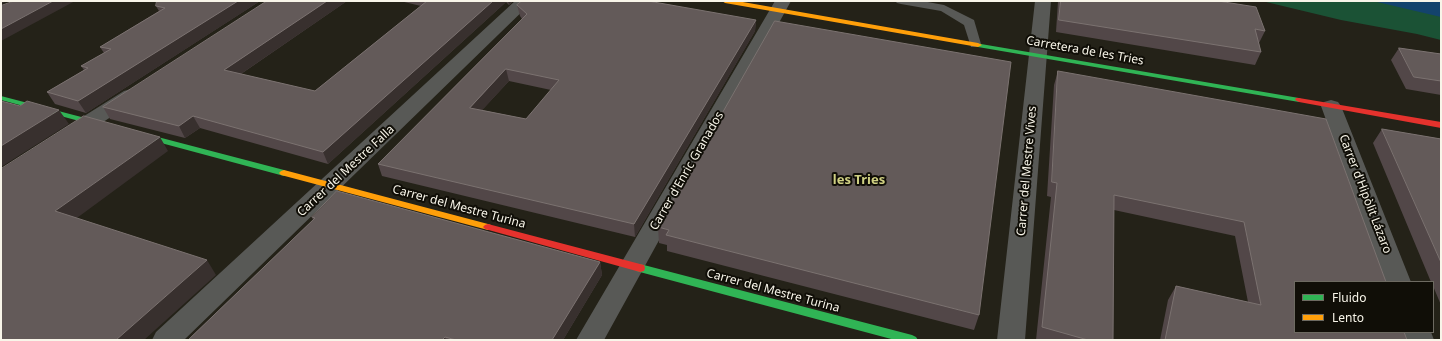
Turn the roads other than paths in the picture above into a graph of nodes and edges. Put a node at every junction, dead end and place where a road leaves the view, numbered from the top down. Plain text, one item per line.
1 (525, 1) edge
2 (725, 1) edge
3 (901, 1) edge
4 (1043, 1) edge
5 (781, 6) edge
6 (975, 44) junction
7 (1038, 55) junction
8 (142, 87) edge
9 (1, 98) edge
10 (1332, 106) junction
11 (90, 121) junction
12 (1441, 125) edge
13 (58, 142) edge
14 (330, 185) junction
15 (632, 266) junction
16 (1398, 281) edge
17 (166, 340) edge
18 (590, 340) edge
19 (912, 340) edge
20 (1011, 340) edge

1 - 14 street, Carrer del Mestre Falla
2 - 5 street, Carretera de les Tries
3 - 6 lane
4 - 7 street, Carrer del Mestre Vives
5 - 6 street, Carretera de les Tries
5 - 15 street, Carrer d'Enric Granados
6 - 7 street, Carretera de les Tries
7 - 10 street, Carretera de les Tries
7 - 20 street, Carrer del Mestre Vives
8 - 11 street
9 - 11 street, Carrer del Mestre Turina
10 - 12 street, Carretera de les Tries
10 - 16 street, Carrer d'Hipòlit Lázaro
11 - 13 street
11 - 14 street, Carrer del Mestre Turina
14 - 15 street, Carrer del Mestre Turina
14 - 17 street, Carrer del Mestre Falla
15 - 18 street, Carrer d'Enric Granados
15 - 19 street, Carrer del Mestre Turina

